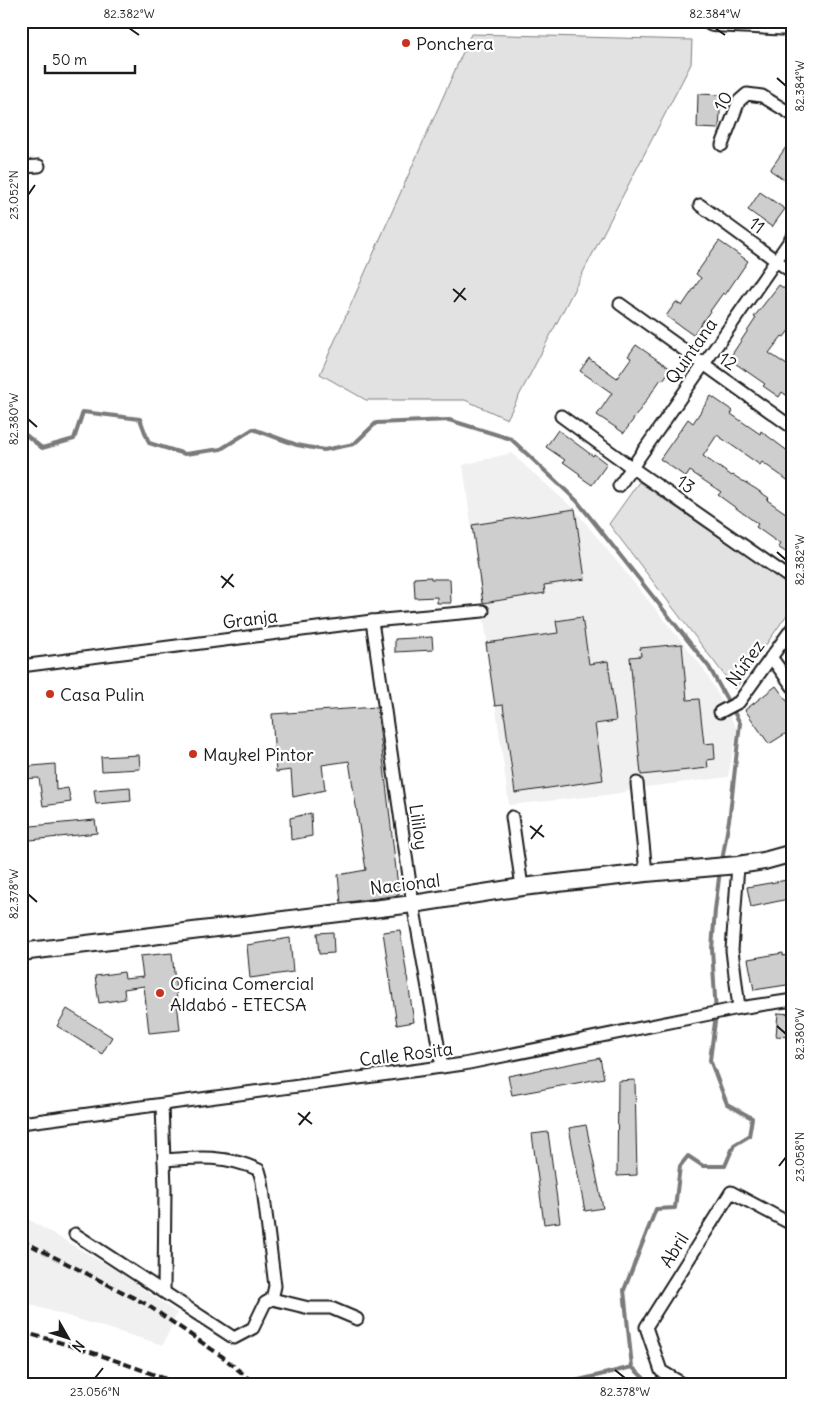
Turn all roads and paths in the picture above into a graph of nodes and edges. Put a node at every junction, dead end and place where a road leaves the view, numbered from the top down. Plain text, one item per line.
1 (713, 21) edge
2 (793, 25) edge
3 (793, 115) edge
4 (722, 145) dead end
5 (39, 166) dead end
6 (21, 168) edge
7 (700, 205) dead end
8 (793, 236) edge
9 (776, 261) junction
10 (793, 273) edge
11 (620, 304) dead end
12 (703, 365) junction
13 (561, 416) dead end
14 (793, 428) edge
15 (631, 467) junction
16 (618, 486) dead end
17 (793, 580) edge
18 (483, 612) dead end
19 (372, 621) junction
20 (793, 627) edge
21 (771, 657) junction
22 (21, 666) edge
23 (793, 687) edge
24 (720, 712) dead end
25 (636, 783) dead end
26 (512, 817) dead end
27 (793, 853) edge
28 (733, 865) junction
29 (646, 873) junction
30 (522, 887) junction
31 (413, 904) junction
32 (21, 952) edge
33 (793, 1000) edge
34 (739, 1008) junction
35 (442, 1067) junction
36 (162, 1105) junction
37 (21, 1123) edge
38 (164, 1160) junction
39 (793, 1225) edge
40 (75, 1234) dead end
41 (164, 1291) junction
42 (272, 1299) junction
43 (357, 1319) dead end
44 (683, 1384) edge

1 - 2 highway
3 - 4 street, 10
5 - 6 street
7 - 9 street, 11
8 - 9 street, Quintana
9 - 10 street, 11
9 - 12 street, Quintana
11 - 12 street, 12
12 - 14 street, 12
12 - 15 street, Quintana
13 - 15 street, 13
15 - 16 street, Quintana
15 - 17 street, 13
18 - 19 street, Granja
19 - 22 street, Granja
19 - 31 street, Lililoy
20 - 21 street, Núñez
21 - 23 street
21 - 24 street, Núñez
25 - 29 street
26 - 30 street
27 - 28 street, Nacional
28 - 29 street, Nacional
28 - 34 street
29 - 30 street, Nacional
30 - 31 street, Nacional
31 - 32 street, Nacional
31 - 35 street, Lililoy
33 - 34 street, Calle Rosita
34 - 35 street, Calle Rosita
35 - 36 street, Calle Rosita
36 - 37 street, Calle Rosita
36 - 38 street
38 - 41 street
38 - 42 street
39 - 44 street, Abril
40 - 41 street
41 - 42 street
42 - 43 street

